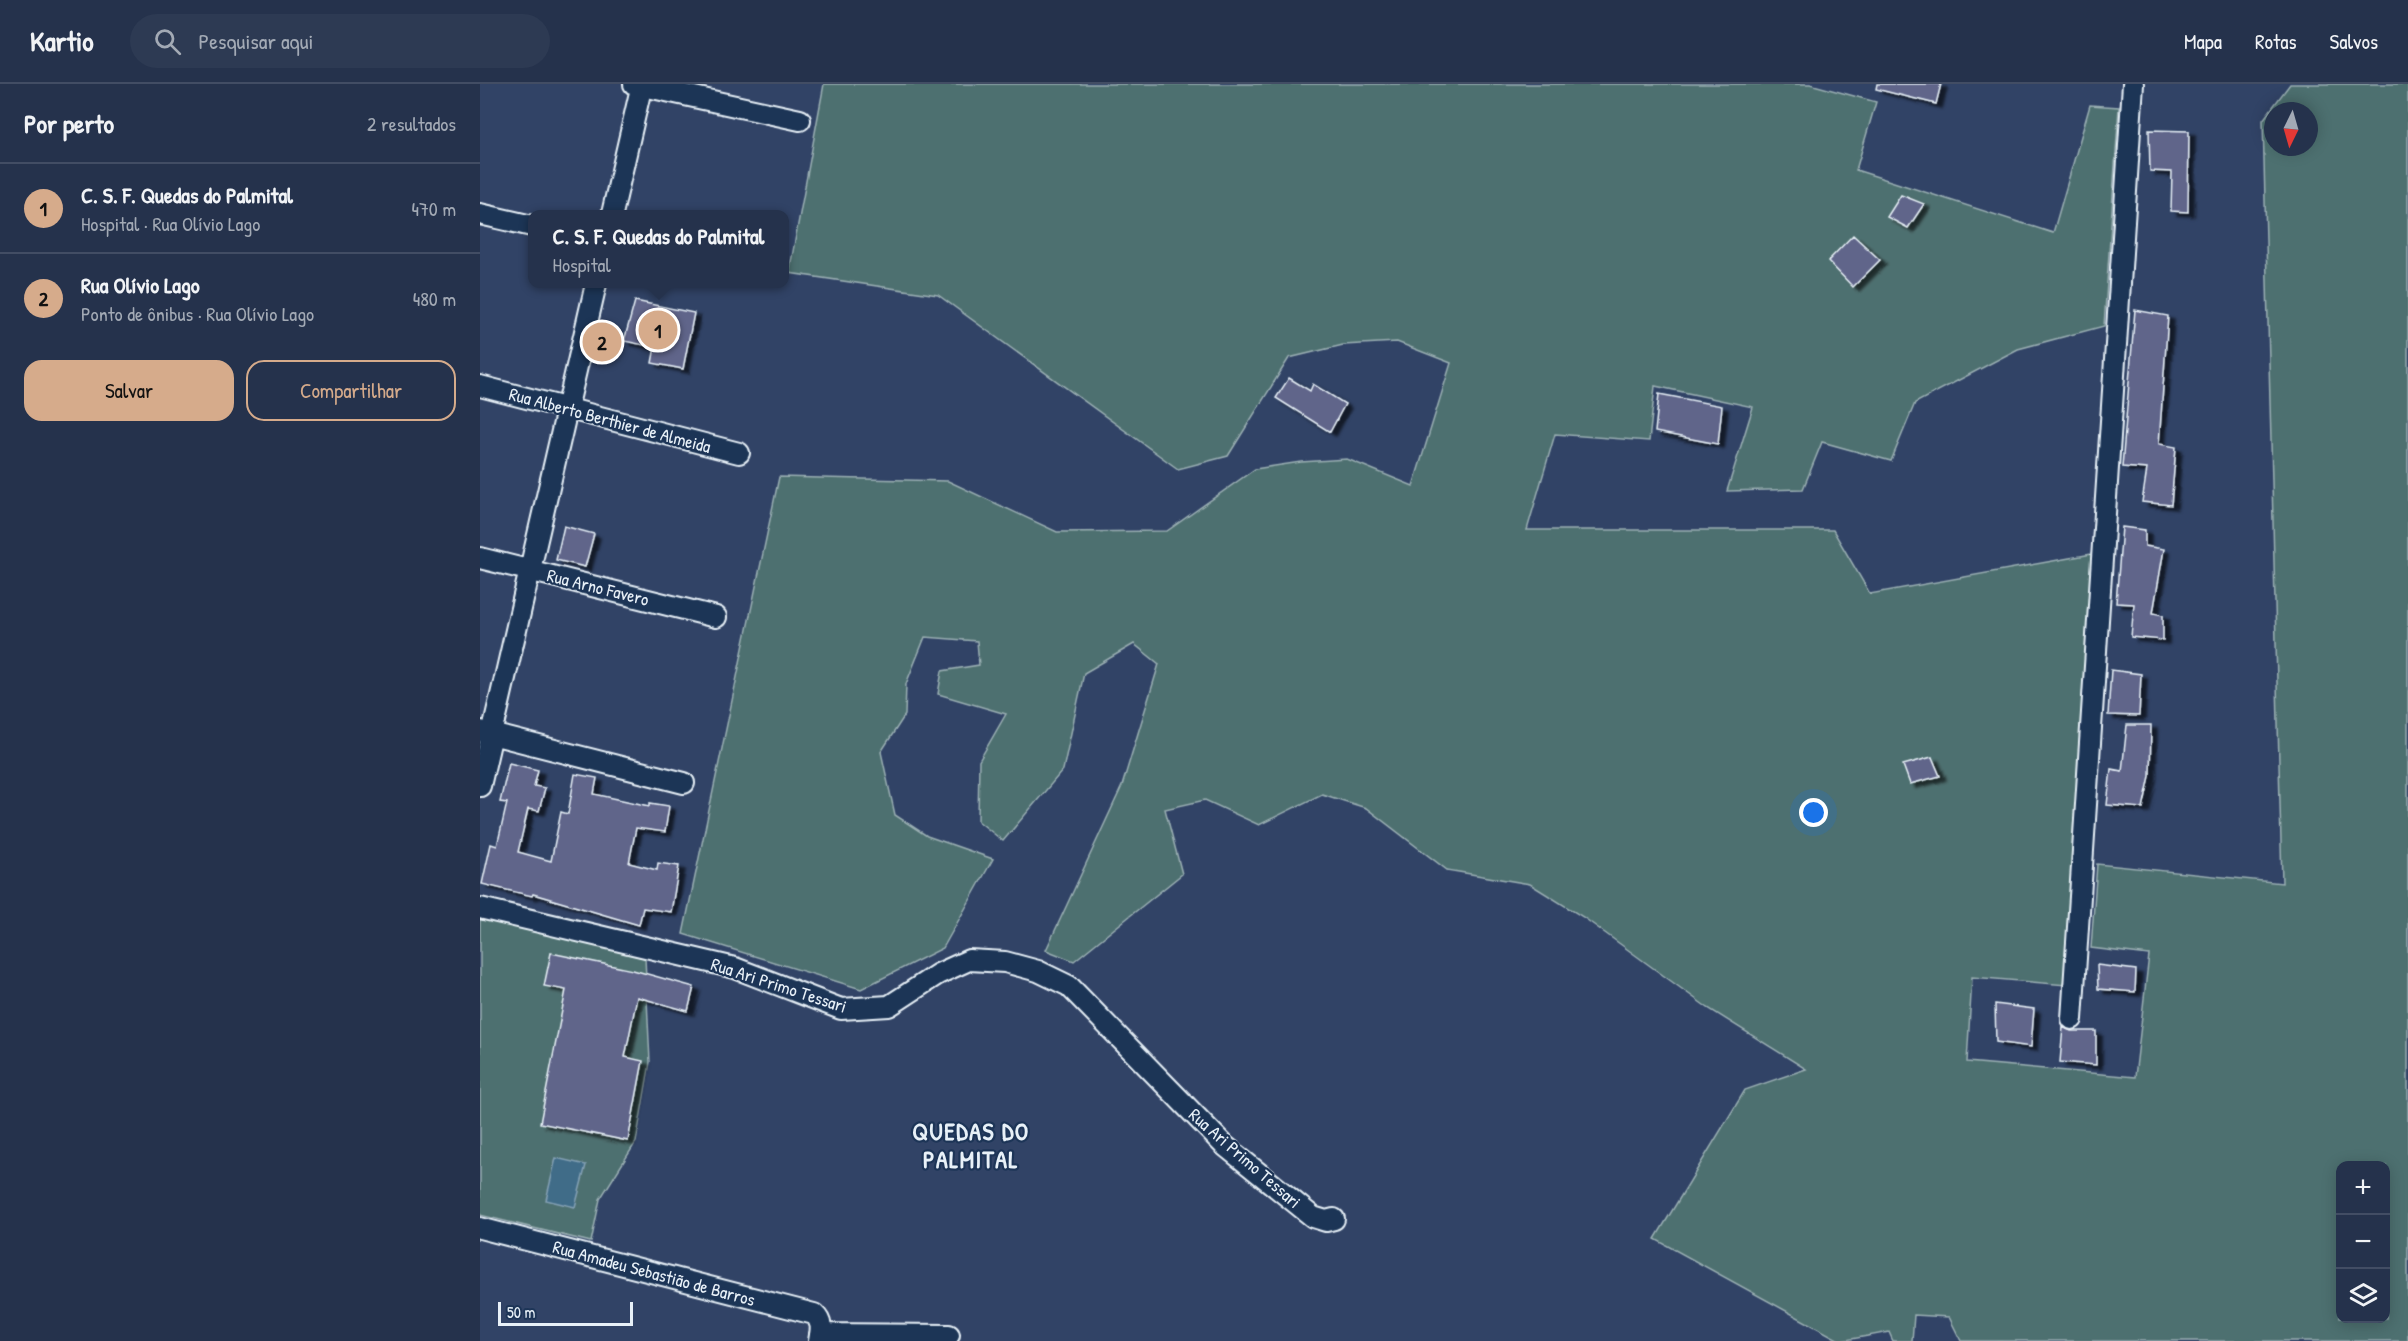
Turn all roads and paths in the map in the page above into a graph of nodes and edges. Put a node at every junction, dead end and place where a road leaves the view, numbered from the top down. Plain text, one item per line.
1 (2133, 84) edge
2 (639, 85) edge
3 (800, 120) dead end
4 (613, 210) edge
5 (480, 214) edge
6 (528, 225) edge
7 (595, 288) edge
8 (480, 386) edge
9 (567, 409) junction
10 (739, 453) dead end
11 (480, 558) edge
12 (530, 570) junction
13 (716, 617) dead end
14 (486, 733) edge
15 (684, 783) dead end
16 (480, 786) edge
17 (480, 908) edge
18 (2072, 1019) dead end
19 (1334, 1220) dead end
20 (480, 1228) edge
21 (820, 1334) edge
22 (949, 1335) dead end

1 - 18 street
2 - 3 street
2 - 4 street
5 - 6 street
7 - 9 street
8 - 9 street, Rua Alberto Berthier de Almeida
9 - 10 street, Rua Alberto Berthier de Almeida
9 - 12 street
11 - 12 street, Rua Arno Favero
12 - 13 street, Rua Arno Favero
12 - 14 street
14 - 15 street
14 - 16 street
17 - 19 street, Rua Ari Primo Tessari
20 - 21 street, Rua Amadeu Sebastião de Barros
21 - 22 street

